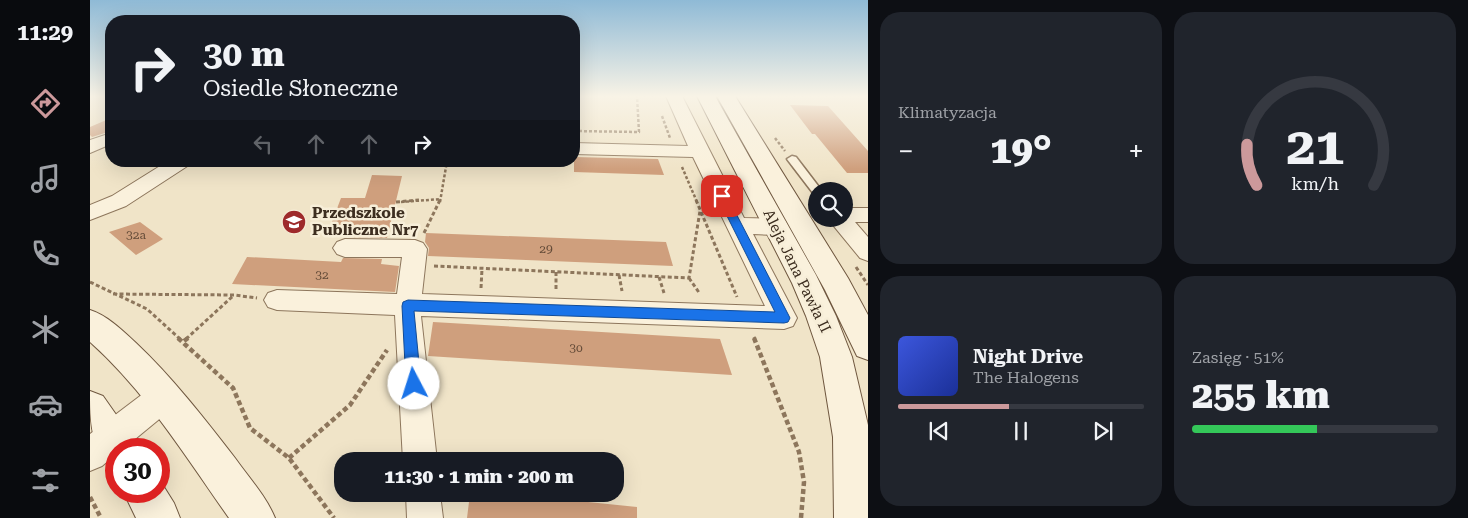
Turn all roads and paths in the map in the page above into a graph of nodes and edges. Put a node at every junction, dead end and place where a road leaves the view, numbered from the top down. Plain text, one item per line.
1 (638, 120) edge
2 (664, 120) edge
3 (685, 120) edge
4 (719, 120) edge
5 (740, 120) edge
6 (580, 131) edge
7 (774, 137) dead end
8 (105, 141) edge
9 (90, 147) edge
10 (580, 150) edge
11 (676, 152) junction
12 (700, 152) junction
13 (792, 159) joint
14 (173, 167) edge
15 (446, 167) edge
16 (810, 182) edge
17 (441, 200) junction
18 (396, 202) dead end
19 (700, 208) junction
20 (90, 213) edge
21 (853, 215) edge
22 (868, 215) edge
23 (736, 226) junction
24 (777, 227) junction
25 (846, 227) edge
26 (345, 248) dead end
27 (868, 252) edge
28 (414, 257) junction
29 (90, 282) edge
30 (113, 294) junction
31 (234, 296) junction
32 (277, 300) joint
33 (408, 313) junction
34 (746, 318) junction
35 (90, 324) edge
36 (184, 341) junction
37 (868, 346) edge
38 (163, 397) junction
39 (90, 408) edge
40 (116, 438) edge
41 (105, 445) edge
42 (419, 452) edge
43 (289, 458) junction
44 (90, 497) edge
45 (424, 502) edge
46 (150, 503) edge
47 (101, 518) edge
48 (159, 518) edge
49 (254, 518) edge
50 (334, 518) edge
51 (425, 518) edge
52 (801, 518) edge
53 (854, 518) edge

1 - 6 path
2 - 11 path
3 - 12 street
4 - 24 main road, Aleja Jana Pawła II
5 - 37 main road, Aleja Jana Pawła II
7 - 13 path
8 - 9 street
10 - 11 street
11 - 12 street
11 - 19 path
12 - 23 street
13 - 16 lane
14 - 20 street
15 - 17 path
17 - 18 path
17 - 28 path
19 - 28 path
19 - 34 path
21 - 22 street
23 - 24 street
23 - 34 street
24 - 53 main road, Aleja Jana Pawła II
25 - 27 street
26 - 28 street
28 - 33 street
29 - 30 path
30 - 31 path
30 - 36 path
31 - 32 path
31 - 36 path
32 - 33 street
33 - 34 street
33 - 42 street
33 - 43 path
34 - 52 path
35 - 38 main road
36 - 43 path
38 - 40 street
38 - 49 main road
39 - 41 main road
43 - 50 path
44 - 47 path
45 - 51 street
46 - 48 main road

